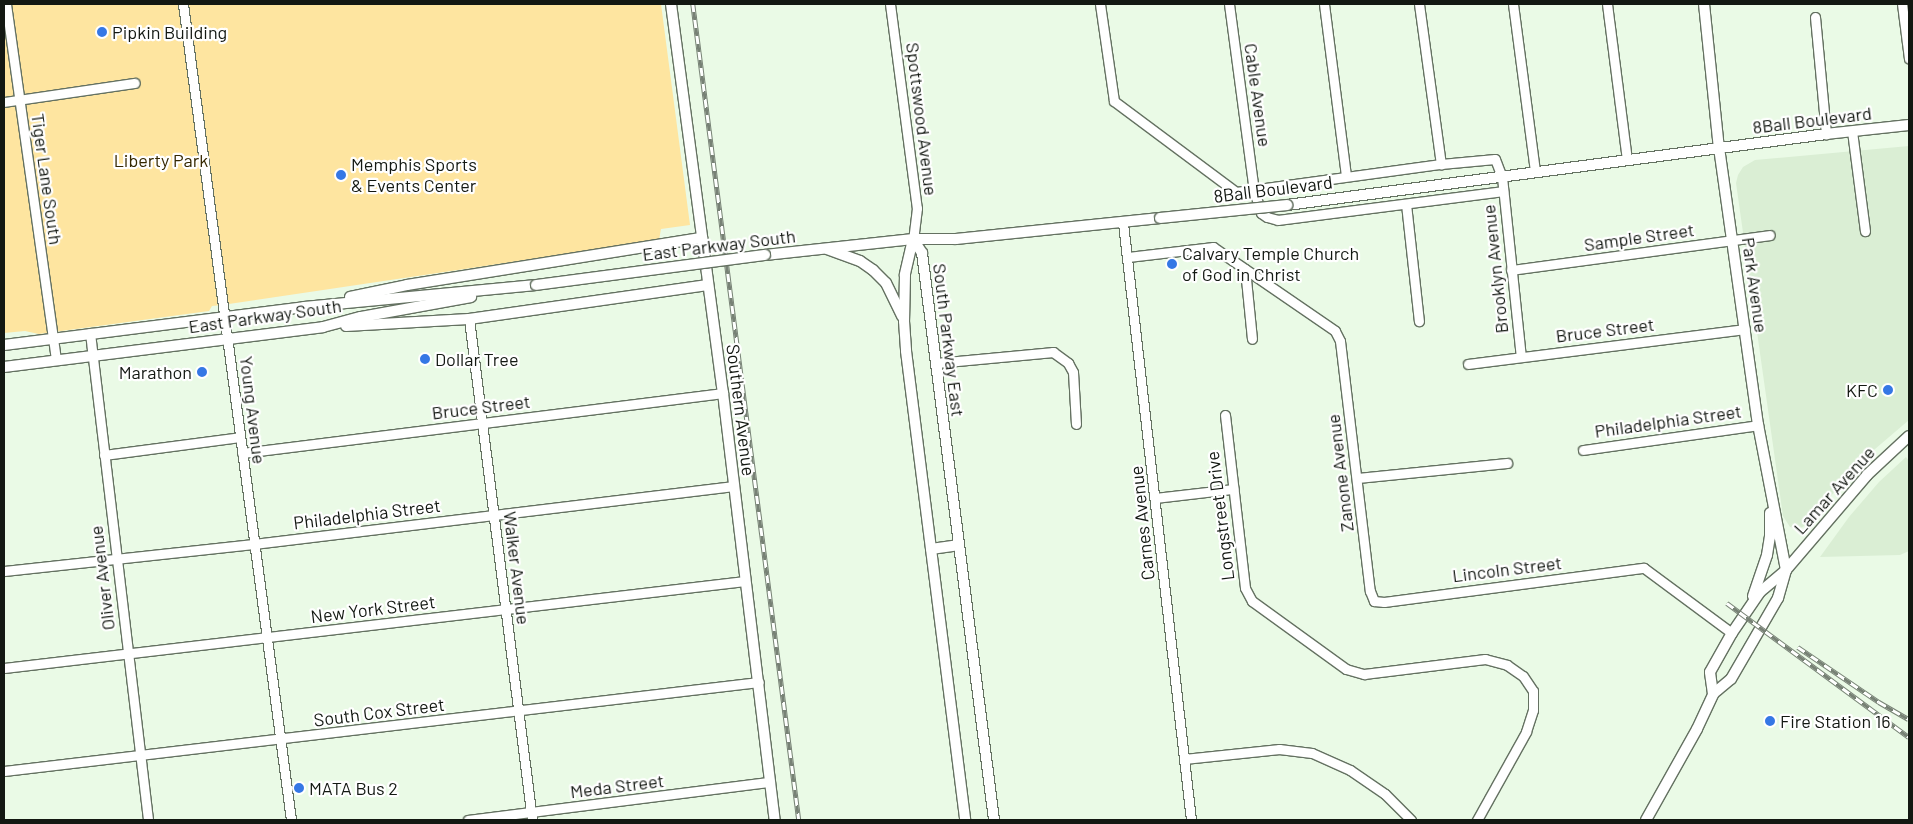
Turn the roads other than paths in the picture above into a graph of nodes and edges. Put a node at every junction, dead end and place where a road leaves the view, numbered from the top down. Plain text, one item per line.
1 (6, 4) edge
2 (183, 4) edge
3 (671, 4) edge
4 (1100, 4) edge
5 (1229, 4) edge
6 (1324, 4) edge
7 (1419, 4) edge
8 (1513, 4) edge
9 (1607, 4) edge
10 (1704, 4) edge
11 (1902, 4) edge
12 (890, 5) edge
13 (1815, 16) dead end
14 (1909, 59) edge
15 (135, 83) dead end
16 (19, 100) junction
17 (4, 102) edge
18 (1909, 125) edge
19 (1852, 131) junction
20 (1826, 134) junction
21 (1718, 149) junction
22 (1632, 160) junction
23 (1441, 164) junction
24 (1535, 172) junction
25 (1346, 176) junction
26 (1502, 177) junction
27 (1254, 191) junction
28 (1503, 191) junction
29 (1406, 204) junction
30 (1123, 223) junction
31 (1865, 231) dead end
32 (1770, 235) dead end
33 (702, 238) junction
34 (913, 239) junction
35 (1732, 241) junction
36 (822, 248) junction
37 (1128, 257) junction
38 (1245, 269) junction
39 (1512, 270) junction
40 (532, 285) junction
41 (708, 285) junction
42 (304, 307) junction
43 (224, 318) junction
44 (468, 319) junction
45 (904, 321) junction
46 (1419, 321) dead end
47 (323, 327) junction
48 (1745, 329) junction
49 (90, 333) junction
50 (53, 338) junction
51 (227, 339) junction
52 (1252, 339) dead end
53 (4, 344) edge
54 (92, 355) junction
55 (1521, 358) junction
56 (56, 359) junction
57 (936, 363) junction
58 (1468, 364) dead end
59 (4, 367) edge
60 (723, 393) junction
61 (1225, 415) dead end
62 (483, 423) junction
63 (1076, 424) dead end
64 (1758, 425) junction
65 (1909, 436) edge
66 (240, 437) junction
67 (1583, 450) dead end
68 (242, 453) junction
69 (104, 455) junction
70 (1506, 463) dead end
71 (1357, 478) junction
72 (734, 486) junction
73 (1233, 489) junction
74 (1770, 492) junction
75 (1155, 498) junction
76 (494, 515) junction
77 (254, 544) junction
78 (958, 545) junction
79 (931, 549) junction
80 (117, 558) junction
81 (1786, 570) junction
82 (4, 571) edge
83 (745, 581) junction
84 (1374, 601) joint
85 (1749, 607) junction
86 (506, 609) junction
87 (1732, 633) junction
88 (266, 639) junction
89 (128, 654) junction
90 (4, 668) edge
91 (758, 682) junction
92 (1713, 694) junction
93 (518, 712) junction
94 (280, 740) junction
95 (141, 755) junction
96 (1184, 759) junction
97 (4, 771) edge
98 (770, 782) junction
99 (532, 817) edge
100 (148, 820) edge
101 (291, 820) edge
102 (468, 820) edge
103 (775, 820) edge
104 (965, 820) edge
105 (994, 820) edge
106 (1191, 820) edge
107 (1411, 820) edge
108 (1477, 820) edge
109 (1646, 820) edge

1 - 16 street, Tiger Lane South
2 - 43 street, Young Avenue
3 - 33 main road, Southern Avenue
4 - 27 street
5 - 27 street, Cable Avenue
6 - 25 street
7 - 23 street
8 - 24 street
9 - 22 street
10 - 21 main road, Park Avenue
11 - 14 street
12 - 34 street, Spottswood Avenue
13 - 20 street
15 - 16 street
16 - 17 street
16 - 50 street, Tiger Lane South
18 - 19 main road, 8Ball Boulevard
19 - 20 main road, 8Ball Boulevard
19 - 31 street
20 - 21 main road, 8Ball Boulevard
21 - 22 main road, 8Ball Boulevard
21 - 35 main road, Park Avenue
22 - 24 main road, 8Ball Boulevard
23 - 25 street
23 - 26 street
24 - 26 main road, 8Ball Boulevard
25 - 27 street
26 - 28 street, Brooklyn Avenue
26 - 30 main road, 8Ball Boulevard, bridge
27 - 29 street, Cable Avenue
28 - 29 street, Cable Avenue
28 - 39 street, Brooklyn Avenue
29 - 46 street
30 - 34 main road, 8Ball Boulevard
30 - 37 street, Carnes Avenue
32 - 35 street, Sample Street
33 - 41 main road, Southern Avenue
33 - 42 main road
34 - 36 main road, East Parkway South
34 - 45 main road, South Parkway East
34 - 57 main road, South Parkway East
35 - 39 street, Sample Street
35 - 48 main road, Park Avenue
36 - 40 main road, East Parkway South, bridge
36 - 45 main road
37 - 38 street
37 - 75 street, Carnes Avenue
38 - 52 street
38 - 71 street, Zanone Avenue
39 - 55 street, Brooklyn Avenue
40 - 42 main road, East Parkway South
40 - 47 main road, East Parkway South
41 - 44 main road
41 - 60 main road, Southern Avenue
42 - 43 main road, East Parkway South
43 - 49 main road, East Parkway South
43 - 51 street, Young Avenue
44 - 47 main road
44 - 62 street, Walker Avenue
45 - 79 main road, South Parkway East
47 - 51 main road, East Parkway South
48 - 55 street, Bruce Street
48 - 64 main road, Park Avenue
49 - 50 main road, East Parkway South
49 - 54 street, Oliver Avenue
50 - 53 main road, East Parkway South
50 - 56 street, Tiger Lane South
51 - 54 main road, East Parkway South
51 - 66 street, Young Avenue
54 - 56 main road, East Parkway South
54 - 69 street, Oliver Avenue
55 - 58 street, Bruce Street
56 - 59 main road, East Parkway South
57 - 63 street
57 - 78 main road, South Parkway East
60 - 62 street, Bruce Street
60 - 72 main road, Southern Avenue
61 - 73 street, Longstreet Drive
62 - 68 street, Bruce Street
62 - 76 street, Walker Avenue
64 - 67 street, Philadelphia Street
64 - 74 main road, Park Avenue
65 - 81 main road, Lamar Avenue
66 - 68 street, Young Avenue
66 - 69 street
68 - 77 street, Young Avenue
69 - 80 street, Oliver Avenue
70 - 71 street
71 - 84 street, Zanone Avenue
72 - 76 street, Philadelphia Street
72 - 83 main road, Southern Avenue
73 - 75 street
73 - 108 street, Longstreet Drive
74 - 81 main road, Park Avenue
74 - 85 main road
75 - 96 street, Carnes Avenue
76 - 77 street, Philadelphia Street
76 - 86 street, Walker Avenue
77 - 80 street, Philadelphia Street
77 - 88 street, Young Avenue
78 - 79 main road
78 - 105 main road, South Parkway East
79 - 104 main road, South Parkway East
80 - 82 street, Philadelphia Street
80 - 89 street, Oliver Avenue
81 - 85 main road, Lamar Avenue
81 - 92 main road, Lamar Avenue
83 - 86 street, New York Street
83 - 91 main road, Southern Avenue
84 - 87 street, Lincoln Street
85 - 87 main road, Lamar Avenue
86 - 88 street, New York Street
86 - 93 street, Walker Avenue
87 - 92 main road, Lamar Avenue
88 - 89 street, New York Street
88 - 94 street, Young Avenue
89 - 90 street, New York Street
89 - 95 street, Oliver Avenue
91 - 93 street, South Cox Street
91 - 98 main road, Southern Avenue
92 - 109 main road, Lamar Avenue
93 - 94 street, South Cox Street
93 - 99 street, Walker Avenue
94 - 95 street, South Cox Street
94 - 101 street, Young Avenue
95 - 97 street, South Cox Street
95 - 100 street, Oliver Avenue
96 - 106 street, Carnes Avenue
96 - 107 street
98 - 99 street, Meda Street
98 - 103 main road, Southern Avenue
99 - 102 street, Meda Street

